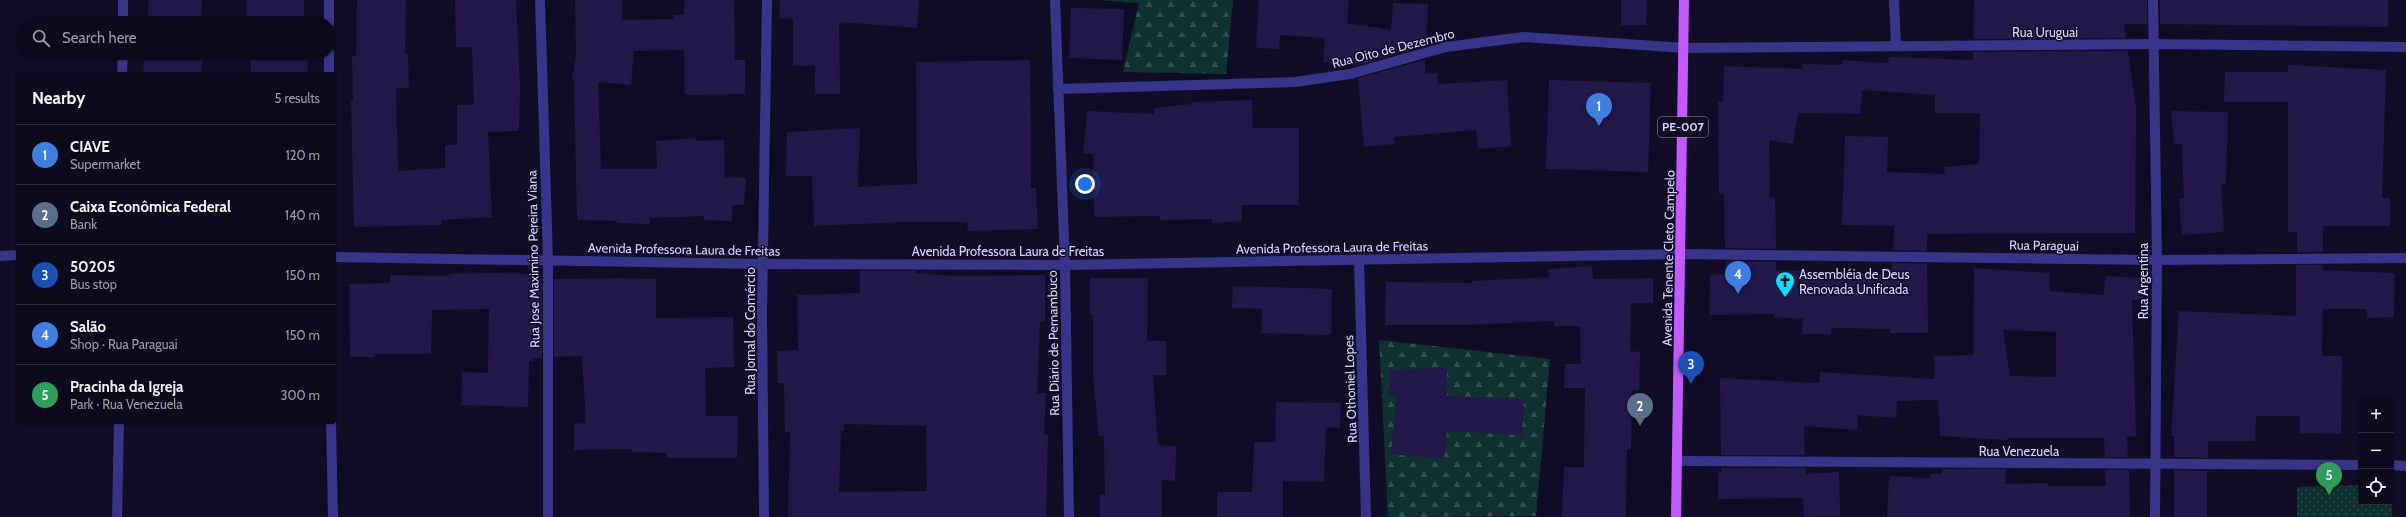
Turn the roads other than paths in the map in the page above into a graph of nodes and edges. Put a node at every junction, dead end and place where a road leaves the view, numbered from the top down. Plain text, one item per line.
1 (123, 0) edge
2 (328, 0) edge
3 (540, 0) edge
4 (767, 0) edge
5 (1055, 0) edge
6 (1684, 0) edge
7 (1894, 0) edge
8 (2153, 0) edge
9 (123, 16) edge
10 (329, 16) edge
11 (2153, 44) junction
12 (1896, 46) junction
13 (2406, 47) edge
14 (1684, 48) junction
15 (123, 60) edge
16 (329, 60) edge
17 (122, 72) edge
18 (329, 72) edge
19 (1058, 89) junction
20 (1682, 254) junction
21 (16, 255) edge
22 (0, 256) edge
23 (336, 257) edge
24 (2406, 258) edge
25 (548, 260) junction
26 (1359, 260) junction
27 (2157, 260) junction
28 (762, 264) junction
29 (1064, 265) junction
30 (119, 424) edge
31 (332, 424) edge
32 (1677, 462) junction
33 (2156, 463) junction
34 (2358, 465) edge
35 (2394, 465) edge
36 (2406, 466) edge
37 (117, 517) edge
38 (333, 517) edge
39 (548, 517) edge
40 (764, 517) edge
41 (1069, 517) edge
42 (1366, 517) edge
43 (1676, 517) edge
44 (2155, 517) edge

1 - 9 street
2 - 10 street
3 - 25 street, Rua Jose Maximino Pereira Viana
4 - 28 street, Rua Jornal do Comércio
5 - 19 street, Rua Diário de Pernambuco
6 - 14 main road, Avenida Tenente Cleto Campelo / PE-007
7 - 12 street
8 - 11 street, Rua Argentina
11 - 12 street, Rua Uruguai
11 - 13 street, Rua Uruguai
11 - 27 street, Rua Argentina
12 - 14 street, Rua Uruguai
14 - 19 street, Rua Oito de Dezembro
14 - 20 main road, Avenida Tenente Cleto Campelo / PE-007
15 - 17 street
16 - 18 street
19 - 29 street, Rua Diário de Pernambuco
20 - 26 street, Avenida Professora Laura de Freitas
20 - 27 street, Rua Paraguai
20 - 32 main road, Avenida Tenente Cleto Campelo / PE-007
21 - 22 street
23 - 25 street, Avenida Professora Laura de Freitas
24 - 27 street, Rua Paraguai
25 - 28 street, Avenida Professora Laura de Freitas
25 - 39 street, Rua Jose Maximino Pereira Viana
26 - 29 street, Avenida Professora Laura de Freitas
26 - 42 street, Rua Othoniel Lopes
27 - 33 street, Rua Argentina
28 - 29 street, Avenida Professora Laura de Freitas
28 - 40 street, Rua Jornal do Comércio
29 - 41 street, Rua Diário de Pernambuco
30 - 37 street
31 - 38 street
32 - 33 street, Rua Venezuela
32 - 43 main road, Avenida Tenente Cleto Campelo / PE-007
33 - 34 street, Rua Venezuela
33 - 44 street, Rua Argentina
35 - 36 street

